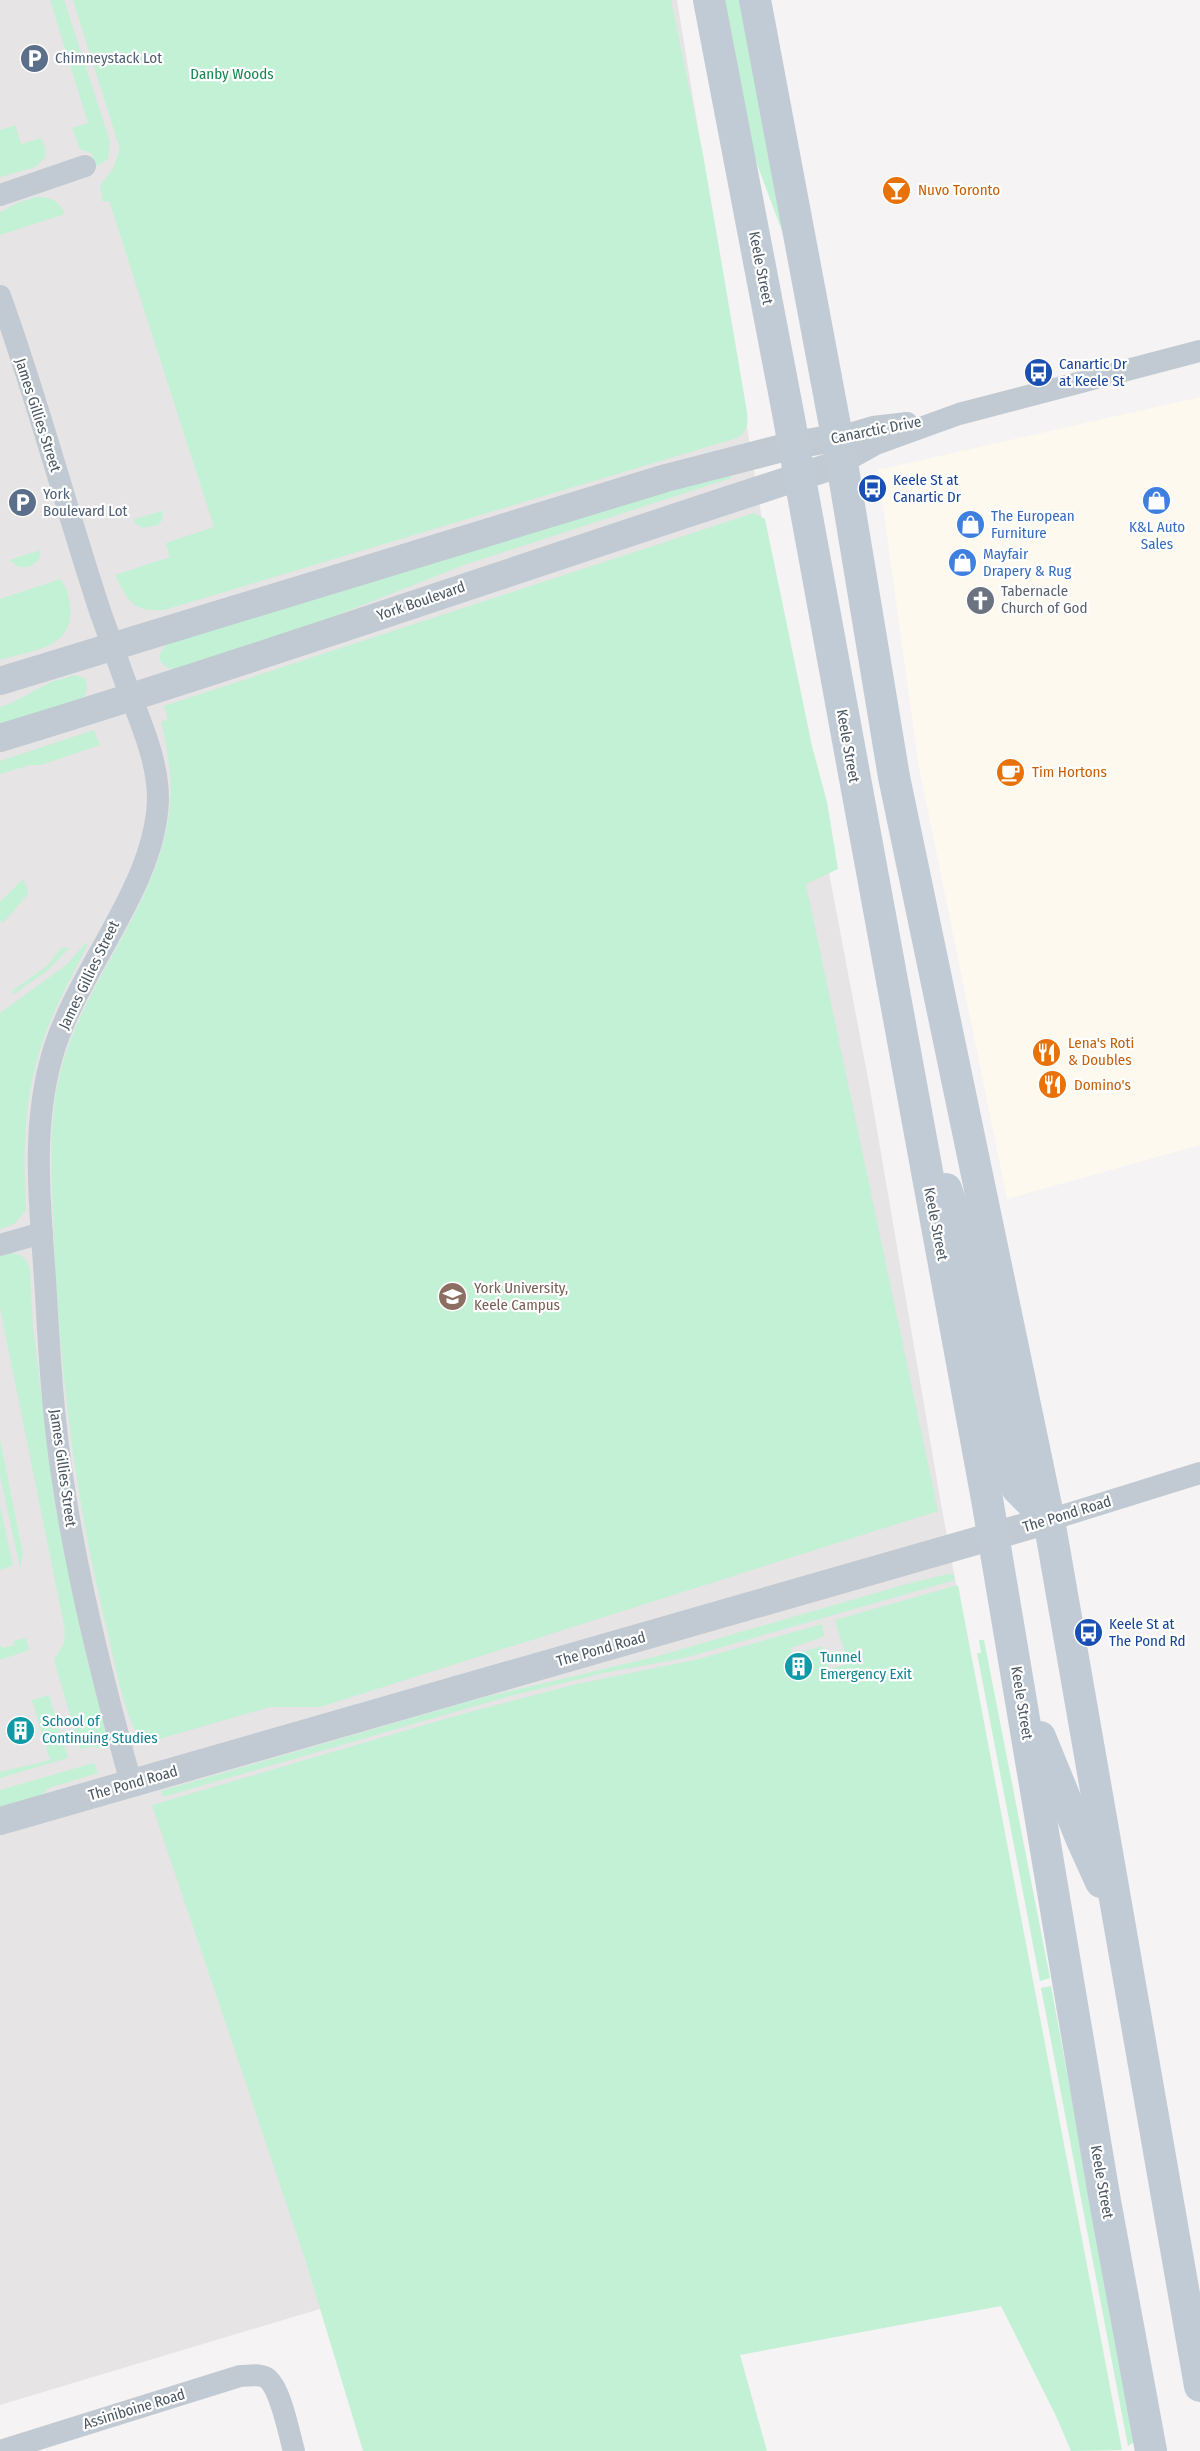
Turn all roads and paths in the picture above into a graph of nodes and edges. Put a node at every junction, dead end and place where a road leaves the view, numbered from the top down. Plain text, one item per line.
1 (709, 0) edge
2 (756, 0) edge
3 (85, 166) dead end
4 (0, 195) edge
5 (0, 296) edge
6 (1200, 351) edge
7 (794, 445) junction
8 (839, 450) junction
9 (799, 477) junction
10 (112, 646) junction
11 (0, 681) edge
12 (132, 698) junction
13 (0, 738) edge
14 (912, 1095) junction
15 (42, 1233) junction
16 (0, 1245) edge
17 (1200, 1473) edge
18 (1049, 1520) junction
19 (993, 1536) junction
20 (131, 1783) junction
21 (0, 1821) edge
22 (1119, 1920) junction
23 (1200, 2386) edge
24 (0, 2451) edge
25 (294, 2451) edge
26 (1151, 2451) edge

1 - 7 main road, Keele Street
2 - 8 main road
3 - 4 street
5 - 10 street, James Gillies Street
6 - 8 street, Canarctic Drive
7 - 8 street, Canarctic Drive
7 - 9 main road, Keele Street
7 - 10 street
8 - 9 street, York Boulevard
8 - 18 main road
9 - 12 street, York Boulevard
9 - 14 main road, Keele Street
10 - 11 street
10 - 12 street, James Gillies Street
12 - 13 street, York Boulevard
12 - 15 street, James Gillies Street
14 - 18 main road
14 - 19 main road, Keele Street
15 - 16 street
15 - 20 street, James Gillies Street
17 - 18 street, The Pond Road
18 - 19 street, The Pond Road
18 - 22 main road
19 - 20 street, The Pond Road
19 - 22 main road
19 - 26 main road, Keele Street
20 - 21 street, The Pond Road
22 - 23 main road
24 - 25 street, Assiniboine Road

